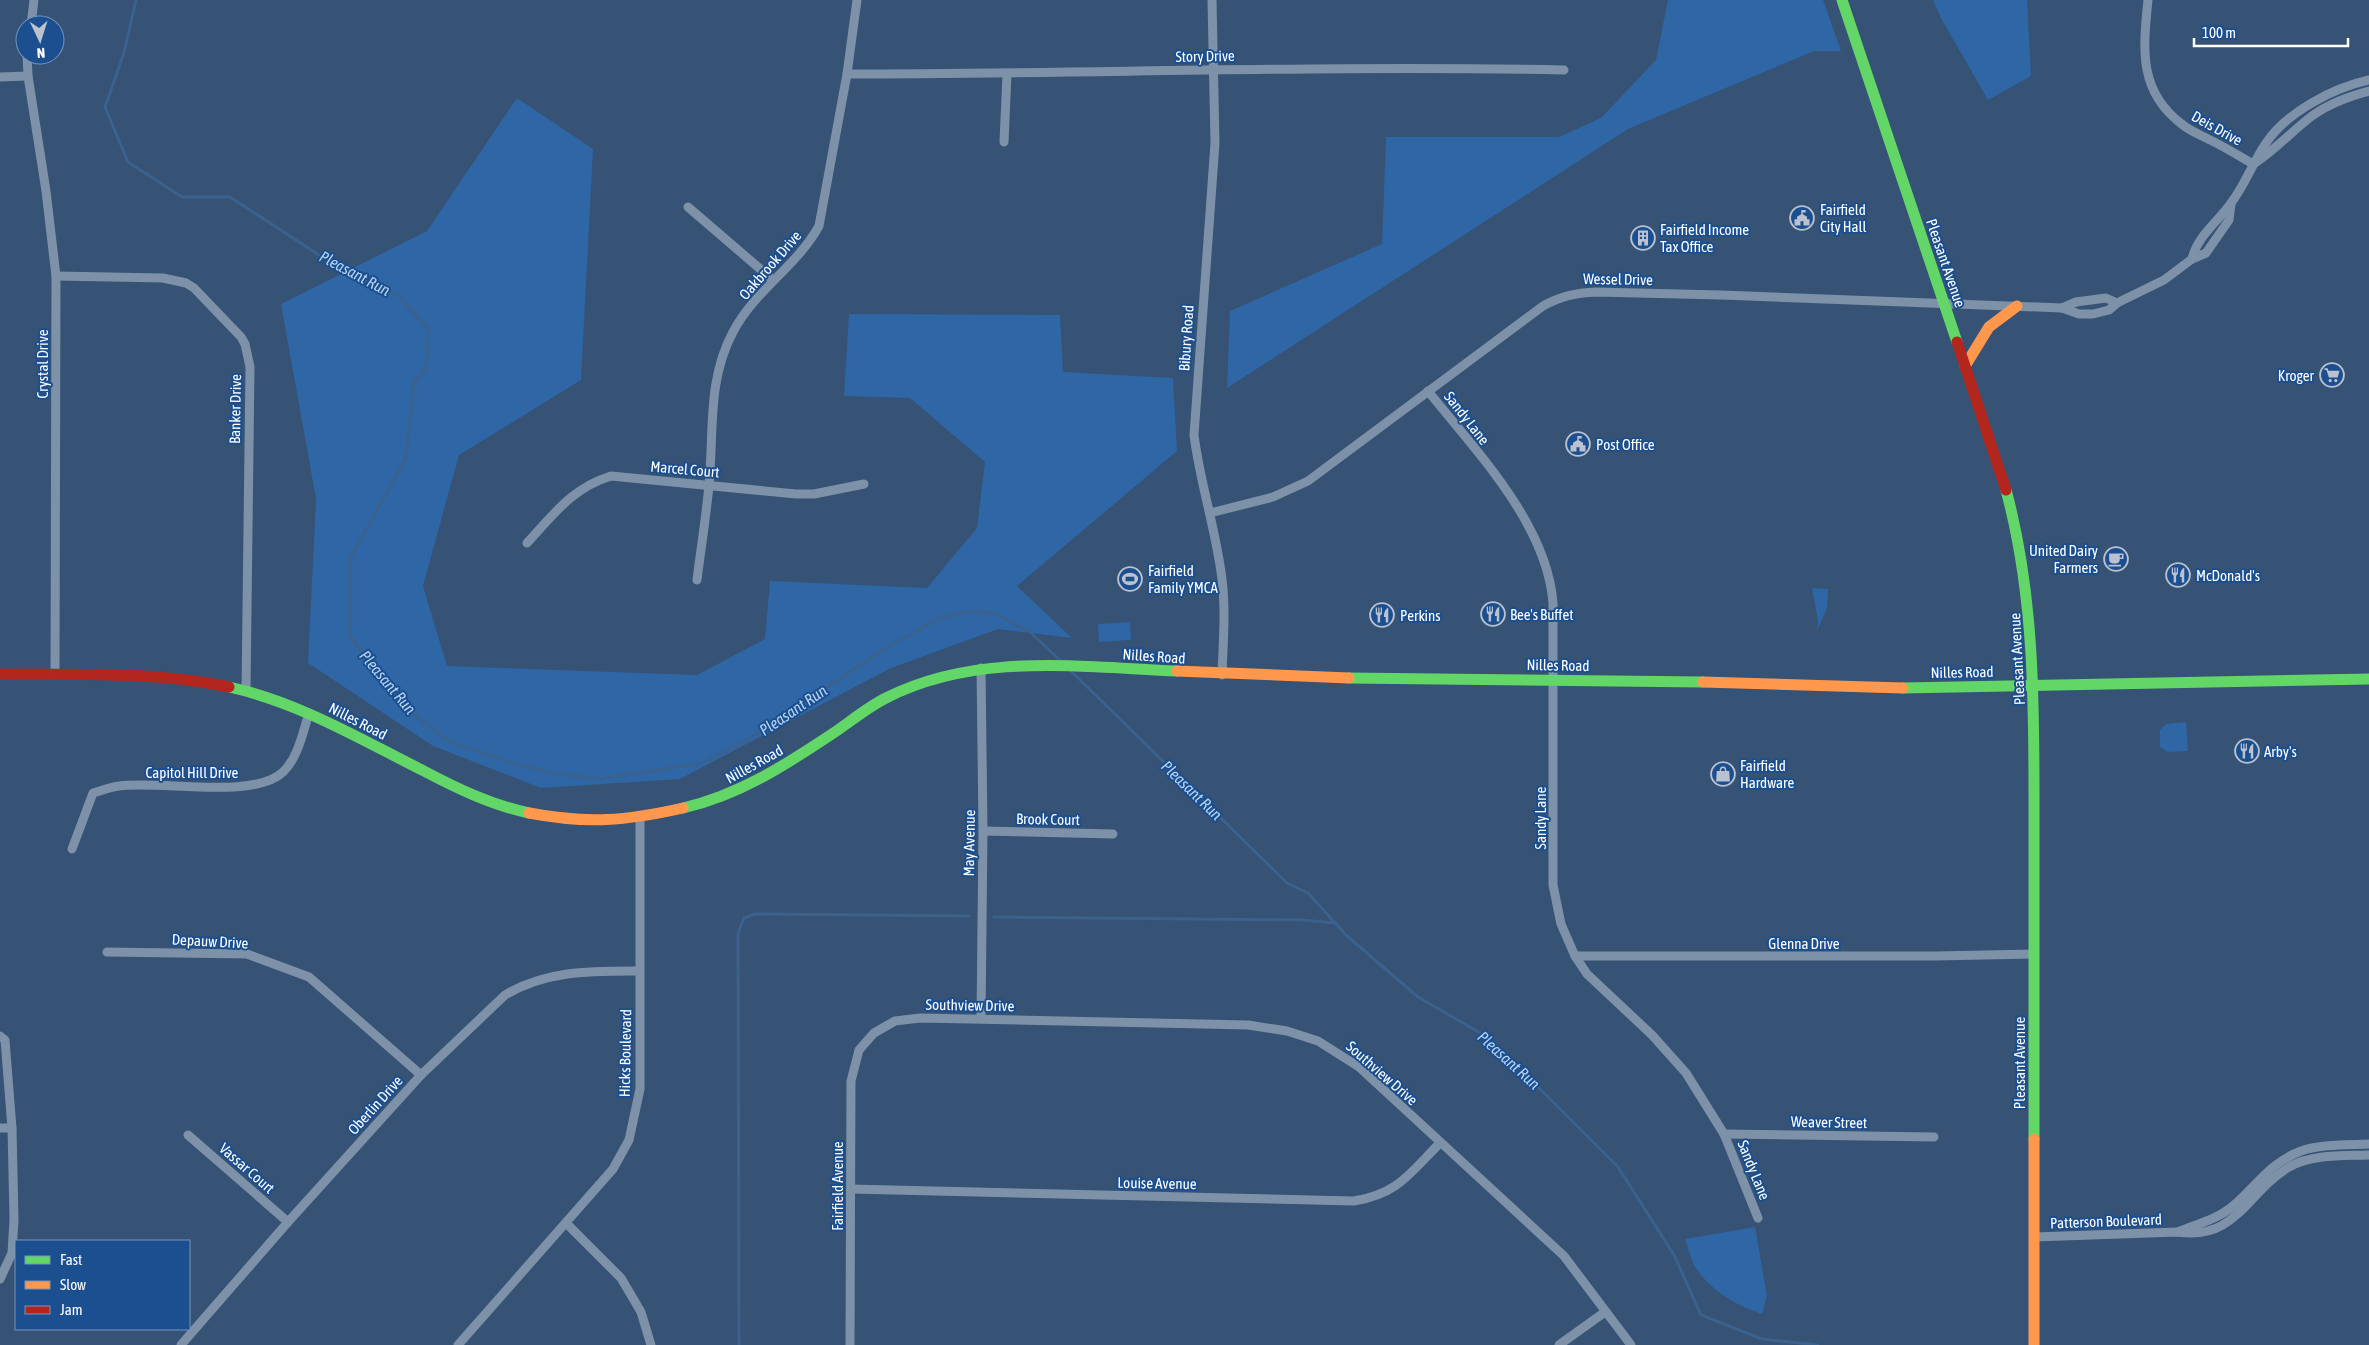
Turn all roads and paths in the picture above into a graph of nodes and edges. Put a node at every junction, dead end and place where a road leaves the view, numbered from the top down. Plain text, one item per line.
1 (34, 0) edge
2 (857, 0) edge
3 (1212, 0) edge
4 (1842, 0) edge
5 (2148, 0) edge
6 (32, 15) edge
7 (27, 65) edge
8 (1214, 69) junction
9 (1564, 70) dead end
10 (847, 74) junction
11 (1007, 74) junction
12 (28, 76) junction
13 (0, 77) edge
14 (2369, 80) edge
15 (2369, 91) edge
16 (1004, 142) dead end
17 (2253, 164) junction
18 (688, 207) dead end
19 (56, 276) junction
20 (773, 280) junction
21 (1944, 303) junction
22 (2117, 303) junction
23 (2017, 306) junction
24 (2062, 308) junction
25 (1965, 366) junction
26 (1428, 391) junction
27 (709, 484) junction
28 (864, 484) dead end
29 (1210, 513) junction
30 (527, 543) dead end
31 (697, 580) dead end
32 (981, 668) junction
33 (0, 674) edge
34 (55, 675) junction
35 (1222, 675) junction
36 (2369, 679) edge
37 (1553, 680) junction
38 (2034, 686) junction
39 (246, 692) junction
40 (309, 713) junction
41 (640, 818) junction
42 (983, 831) junction
43 (1113, 834) dead end
44 (72, 849) dead end
45 (108, 952) dead end
46 (2034, 954) junction
47 (1575, 956) junction
48 (639, 971) junction
49 (981, 1018) junction
50 (874, 1033) joint
51 (0, 1036) edge
52 (421, 1075) junction
53 (0, 1128) edge
54 (12, 1128) junction
55 (1724, 1134) junction
56 (188, 1135) dead end
57 (1934, 1138) dead end
58 (1440, 1143) junction
59 (2369, 1144) edge
60 (2369, 1155) edge
61 (851, 1189) junction
62 (1758, 1218) dead end
63 (288, 1222) junction
64 (566, 1223) junction
65 (2178, 1232) junction
66 (2034, 1237) junction
67 (0, 1279) edge
68 (1605, 1312) junction
69 (181, 1345) edge
70 (458, 1345) edge
71 (651, 1345) edge
72 (850, 1345) edge
73 (1559, 1345) edge
74 (1631, 1345) edge
75 (2034, 1345) edge

1 - 6 street
2 - 10 street, Oakbrook Drive
3 - 8 street, Bibury Road
4 - 21 street, Pleasant Avenue
5 - 17 street, Deis Drive
7 - 12 street, Crystal Drive
8 - 9 street, Story Drive
8 - 11 street, Story Drive
8 - 29 street, Bibury Road
10 - 11 street, Story Drive
10 - 20 street, Oakbrook Drive
11 - 16 street
12 - 13 street
12 - 19 street, Crystal Drive
14 - 17 street, Wessel Drive
15 - 17 street, Wessel Drive
17 - 22 street, Wessel Drive
18 - 20 street
19 - 34 street, Crystal Drive
19 - 39 street, Banker Drive
20 - 27 street, Oakbrook Drive
21 - 23 street, Wessel Drive
21 - 25 street, Pleasant Avenue
21 - 26 street, Wessel Drive
22 - 24 street, Wessel Drive
22 - 24 street, Wessel Drive
23 - 24 street, Wessel Drive
23 - 25 street
25 - 38 street, Pleasant Avenue
26 - 29 street, Wessel Drive
26 - 37 street, Sandy Lane
27 - 28 street, Marcel Court
27 - 30 street, Marcel Court
27 - 31 street, Oakbrook Drive
29 - 35 street, Bibury Road
32 - 35 street, Nilles Road
32 - 41 street, Nilles Road
32 - 42 street, May Avenue
33 - 34 street, Nilles Road
34 - 39 street, Nilles Road
35 - 37 street, Nilles Road
36 - 38 street, Nilles Road
37 - 38 street, Nilles Road
37 - 47 street, Sandy Lane
38 - 46 street, Pleasant Avenue
39 - 40 street, Nilles Road
40 - 41 street, Nilles Road
40 - 44 street, Capitol Hill Drive
41 - 48 street, Hicks Boulevard
42 - 43 street, Brook Court
42 - 49 street, May Avenue
45 - 52 street, Depauw Drive
46 - 47 street, Glenna Drive
46 - 66 street, Pleasant Avenue
47 - 55 street, Sandy Lane
48 - 52 street, Oberlin Drive
48 - 64 street, Hicks Boulevard
49 - 50 street, Southview Drive
49 - 58 street, Southview Drive
50 - 61 street, Fairfield Avenue
51 - 54 street
52 - 63 street, Oberlin Drive
53 - 54 street
54 - 67 street
55 - 57 street, Weaver Street
55 - 62 street, Sandy Lane
56 - 63 street, Vassar Court
58 - 61 street, Louise Avenue
58 - 68 street, Southview Drive
59 - 65 street, Patterson Boulevard
60 - 65 street, Patterson Boulevard
61 - 72 street, Fairfield Avenue
63 - 69 street, Oberlin Drive
64 - 70 street, Hicks Boulevard
64 - 71 street
65 - 66 street, Patterson Boulevard
66 - 75 street, Pleasant Avenue
68 - 73 street
68 - 74 street, Southview Drive

